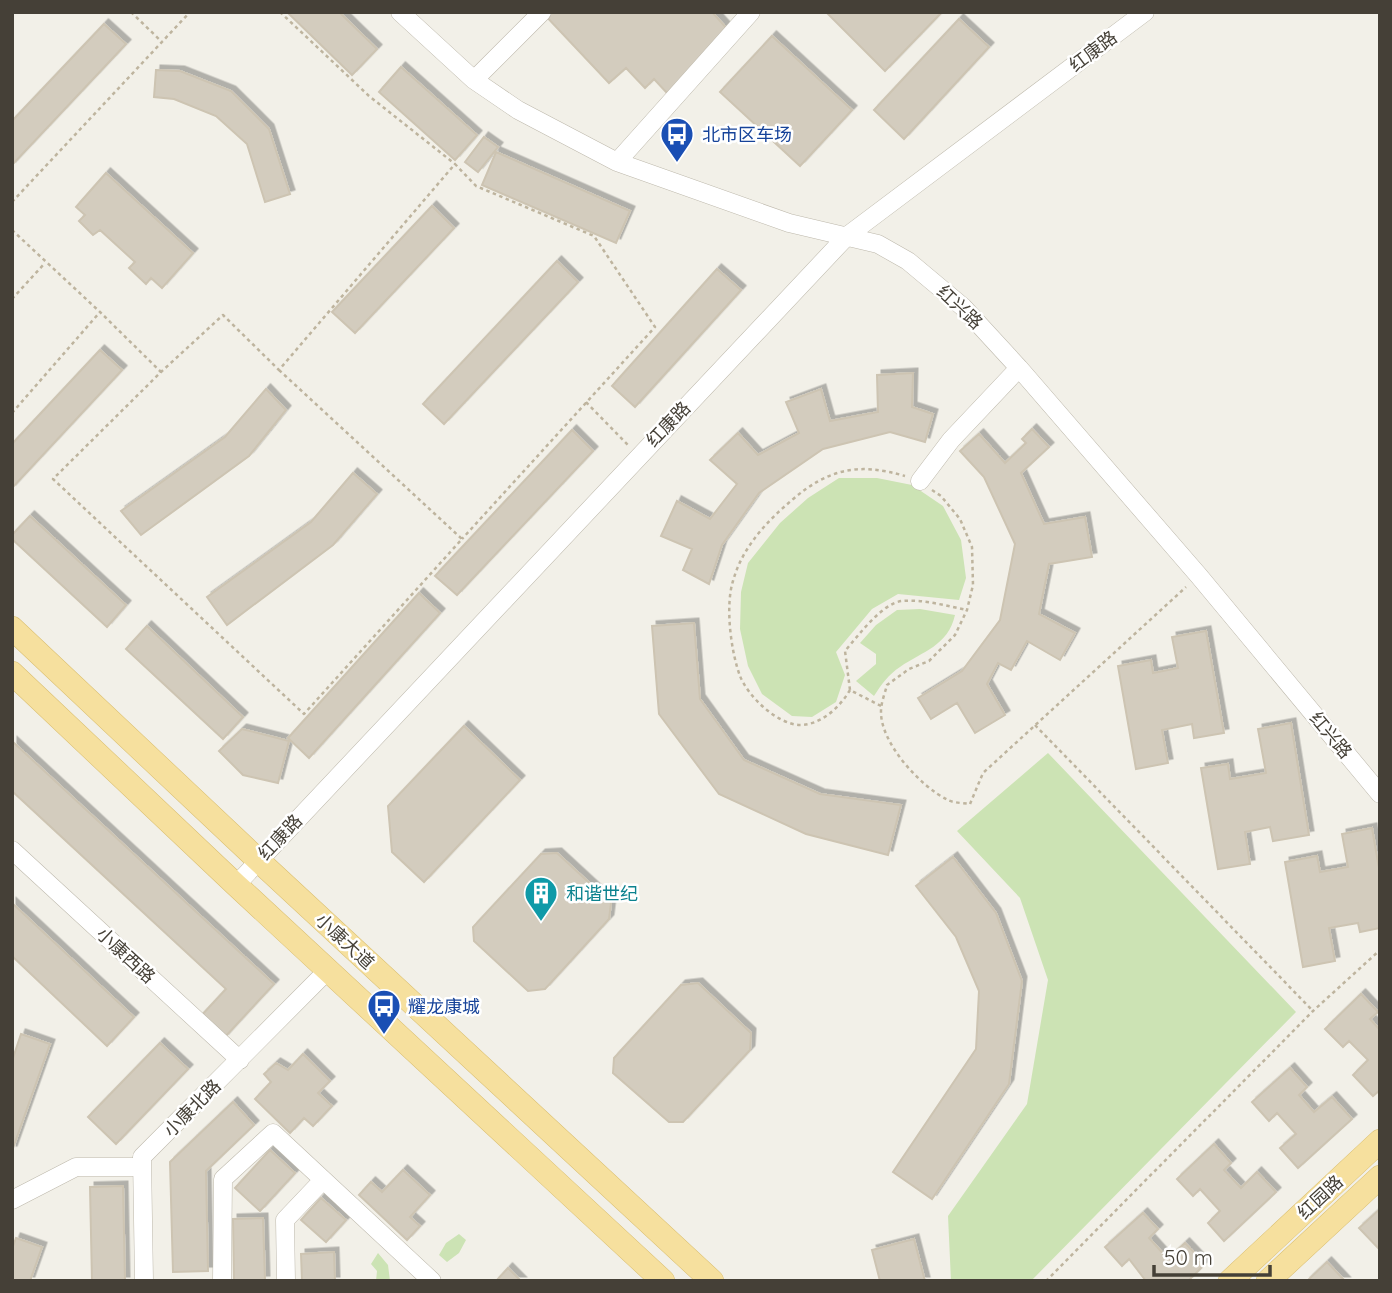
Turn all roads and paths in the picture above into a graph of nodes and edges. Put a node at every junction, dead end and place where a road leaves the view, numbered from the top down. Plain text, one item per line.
1 (131, 12) edge
2 (190, 12) edge
3 (280, 12) edge
4 (400, 12) edge
5 (542, 12) edge
6 (751, 12) edge
7 (1145, 12) edge
8 (162, 42) junction
9 (474, 80) junction
10 (617, 162) junction
11 (455, 164) junction
12 (12, 202) edge
13 (12, 230) edge
14 (848, 236) junction
15 (46, 262) junction
16 (12, 299) edge
17 (100, 312) junction
18 (1019, 368) junction
19 (279, 370) junction
20 (161, 372) junction
21 (586, 402) junction
22 (12, 413) edge
23 (638, 456) junction
24 (920, 481) junction
25 (462, 539) junction
26 (1199, 576) junction
27 (967, 610) junction
28 (12, 628) edge
29 (12, 673) edge
30 (850, 690) junction
31 (882, 706) junction
32 (1035, 725) junction
33 (1380, 794) edge
34 (12, 850) edge
35 (258, 860) junction
36 (236, 885) junction
37 (1380, 950) edge
38 (328, 970) junction
39 (1313, 1011) junction
40 (240, 1060) junction
41 (1380, 1141) edge
42 (142, 1167) junction
43 (1380, 1177) edge
44 (323, 1180) junction
45 (12, 1200) edge
46 (144, 1281) edge
47 (222, 1281) edge
48 (286, 1281) edge
49 (432, 1281) edge
50 (663, 1281) edge
51 (712, 1281) edge
52 (1046, 1281) edge
53 (1230, 1281) edge
54 (1268, 1281) edge

1 - 8 path
2 - 8 path
3 - 11 path
4 - 9 street, 红兴路
5 - 9 street
6 - 10 street
7 - 14 street, 红康路
8 - 12 path
9 - 10 street, 红兴路
10 - 14 street, 红兴路
11 - 19 path
11 - 21 path
13 - 15 path
14 - 18 street, 红兴路
14 - 23 street, 红康路
15 - 16 path
15 - 17 path
17 - 20 path
17 - 22 path
18 - 24 street
18 - 26 street, 红兴路
19 - 20 path
19 - 25 path
20 - 25 path
21 - 23 path
21 - 25 path
23 - 35 street, 红康路
24 - 27 path
24 - 30 path
26 - 32 path
26 - 33 street, 红兴路
27 - 30 path
27 - 31 path
28 - 35 main road, 小康大道
29 - 36 main road, 小康大道
30 - 31 path
31 - 32 path
32 - 39 path
34 - 40 street, 小康西路
35 - 36 street, 红康路
35 - 51 main road, 小康大道
36 - 38 main road, 小康大道
37 - 39 path
38 - 40 street, 小康北路
38 - 50 main road, 小康大道
39 - 52 path
40 - 42 street, 小康北路
41 - 53 main road, 红园路
42 - 45 street
42 - 46 street
43 - 54 main road, 红园路
44 - 47 street
44 - 48 street
44 - 49 street

